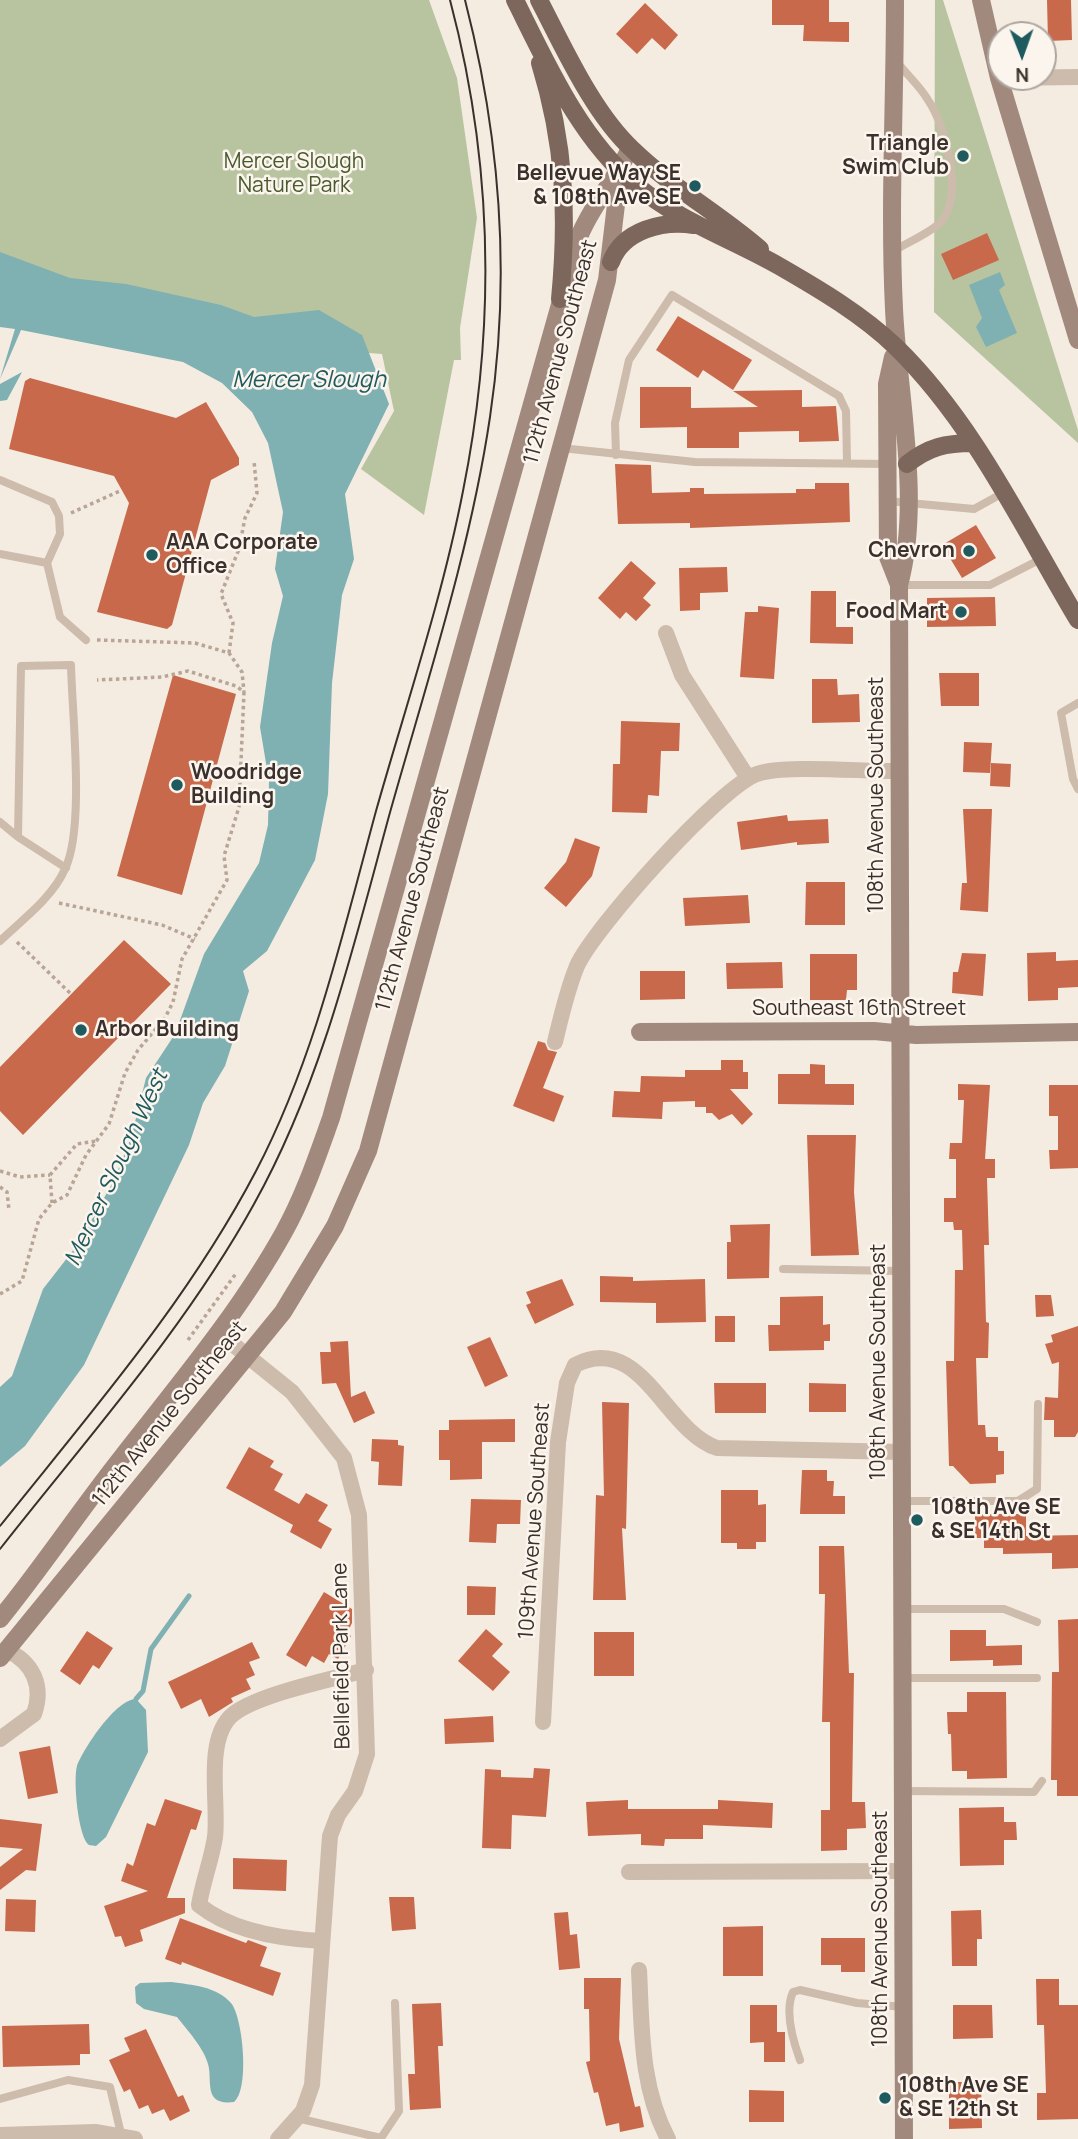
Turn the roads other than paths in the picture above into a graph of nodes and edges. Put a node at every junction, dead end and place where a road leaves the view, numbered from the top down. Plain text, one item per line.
1 (515, 0) edge
2 (539, 0) edge
3 (895, 0) edge
4 (981, 0) edge
5 (987, 26) edge
6 (529, 27) junction
7 (895, 60) junction
8 (1057, 77) edge
9 (1078, 77) edge
10 (1003, 91) edge
11 (630, 148) junction
12 (620, 171) junction
13 (699, 226) junction
14 (894, 251) junction
15 (611, 262) junction
16 (778, 265) junction
17 (561, 299) junction
18 (1078, 340) edge
19 (895, 347) junction
20 (973, 443) junction
21 (560, 448) junction
22 (616, 455) junction
23 (847, 462) junction
24 (887, 464) junction
25 (906, 464) junction
26 (0, 480) edge
27 (1003, 493) junction
28 (887, 501) junction
29 (906, 501) junction
30 (0, 554) edge
31 (1041, 559) junction
32 (47, 563) junction
33 (899, 585) junction
34 (1078, 620) edge
35 (666, 633) dead end
36 (86, 640) road end
37 (1078, 703) edge
38 (900, 771) junction
39 (748, 778) junction
40 (1078, 789) edge
41 (0, 822) edge
42 (18, 837) junction
43 (66, 868) junction
44 (4, 938) edge
45 (640, 1032) dead end
46 (1078, 1032) edge
47 (901, 1034) junction
48 (555, 1042) dead end
49 (783, 1269) dead end
50 (901, 1271) junction
51 (219, 1333) junction
52 (246, 1353) junction
53 (1038, 1404) dead end
54 (902, 1452) junction
55 (902, 1501) junction
56 (901, 1608) junction
57 (0, 1619) edge
58 (1037, 1622) dead end
59 (3, 1654) edge
60 (366, 1670) junction
61 (902, 1678) junction
62 (1037, 1678) dead end
63 (543, 1722) dead end
64 (0, 1739) edge
65 (1042, 1781) dead end
66 (903, 1791) junction
67 (903, 1871) junction
68 (629, 1872) dead end
69 (323, 1941) junction
70 (639, 1970) dead end
71 (395, 2003) dead end
72 (904, 2007) junction
73 (800, 2060) dead end
74 (0, 2099) edge
75 (297, 2118) junction
76 (0, 2135) edge
77 (128, 2137) edge
78 (278, 2139) edge
79 (668, 2139) edge
80 (904, 2139) edge

1 - 6 main road
2 - 11 main road
3 - 7 main road, 108th Avenue Southeast
4 - 5 main road
6 - 12 main road
6 - 17 main road
7 - 14 main road, 108th Avenue Southeast
7 - 14 lane
8 - 9 street
10 - 18 main road
11 - 12 main road
11 - 16 main road
12 - 13 main road
12 - 15 main road, 112th Avenue Southeast
12 - 17 main road, 112th Avenue Southeast
13 - 15 main road
13 - 16 main road
14 - 19 main road, 108th Avenue Southeast
15 - 21 main road, 112th Avenue Southeast
16 - 19 main road
17 - 51 main road, 112th Avenue Southeast
19 - 20 main road
19 - 24 main road, 108th Avenue Southeast
19 - 25 main road, 108th Avenue Southeast
20 - 25 main road
20 - 27 main road
21 - 22 lane
21 - 52 main road, 112th Avenue Southeast
22 - 23 lane
22 - 23 lane
23 - 24 lane
24 - 25 lane
24 - 28 main road, 108th Avenue Southeast
25 - 29 main road, 108th Avenue Southeast
26 - 32 lane
27 - 29 lane
27 - 31 main road
28 - 29 lane
28 - 33 main road, 108th Avenue Southeast
29 - 33 main road, 108th Avenue Southeast
30 - 32 lane
31 - 33 lane
31 - 34 main road
32 - 36 lane
33 - 38 main road, 108th Avenue Southeast
35 - 39 street
37 - 40 lane
38 - 39 street
38 - 47 main road, 108th Avenue Southeast
39 - 48 street
41 - 42 lane
42 - 43 lane
42 - 43 lane
43 - 44 lane
45 - 47 main road, Southeast 16th Street
46 - 47 main road, Southeast 16th Street
47 - 50 main road, 108th Avenue Southeast
49 - 50 lane
50 - 54 main road, 108th Avenue Southeast
51 - 52 street, Bellefield Park Lane
51 - 57 main road, 112th Avenue Southeast
52 - 59 main road, 112th Avenue Southeast
52 - 60 street, Bellefield Park Lane
53 - 55 lane
54 - 55 main road, 108th Avenue Southeast
54 - 63 street, 109th Avenue Southeast
55 - 56 main road, 108th Avenue Southeast
56 - 58 lane
56 - 61 main road, 108th Avenue Southeast
59 - 64 street
60 - 69 street, Bellefield Park Lane
60 - 69 street
61 - 62 lane
61 - 66 main road, 108th Avenue Southeast
65 - 66 lane
66 - 67 main road, 108th Avenue Southeast
67 - 68 street
67 - 72 main road, 108th Avenue Southeast
69 - 75 street, Bellefield Park Lane
70 - 79 street
71 - 75 lane
72 - 73 lane
72 - 80 main road, 108th Avenue Southeast
74 - 77 lane
75 - 78 street, Bellefield Park Lane
76 - 77 street

